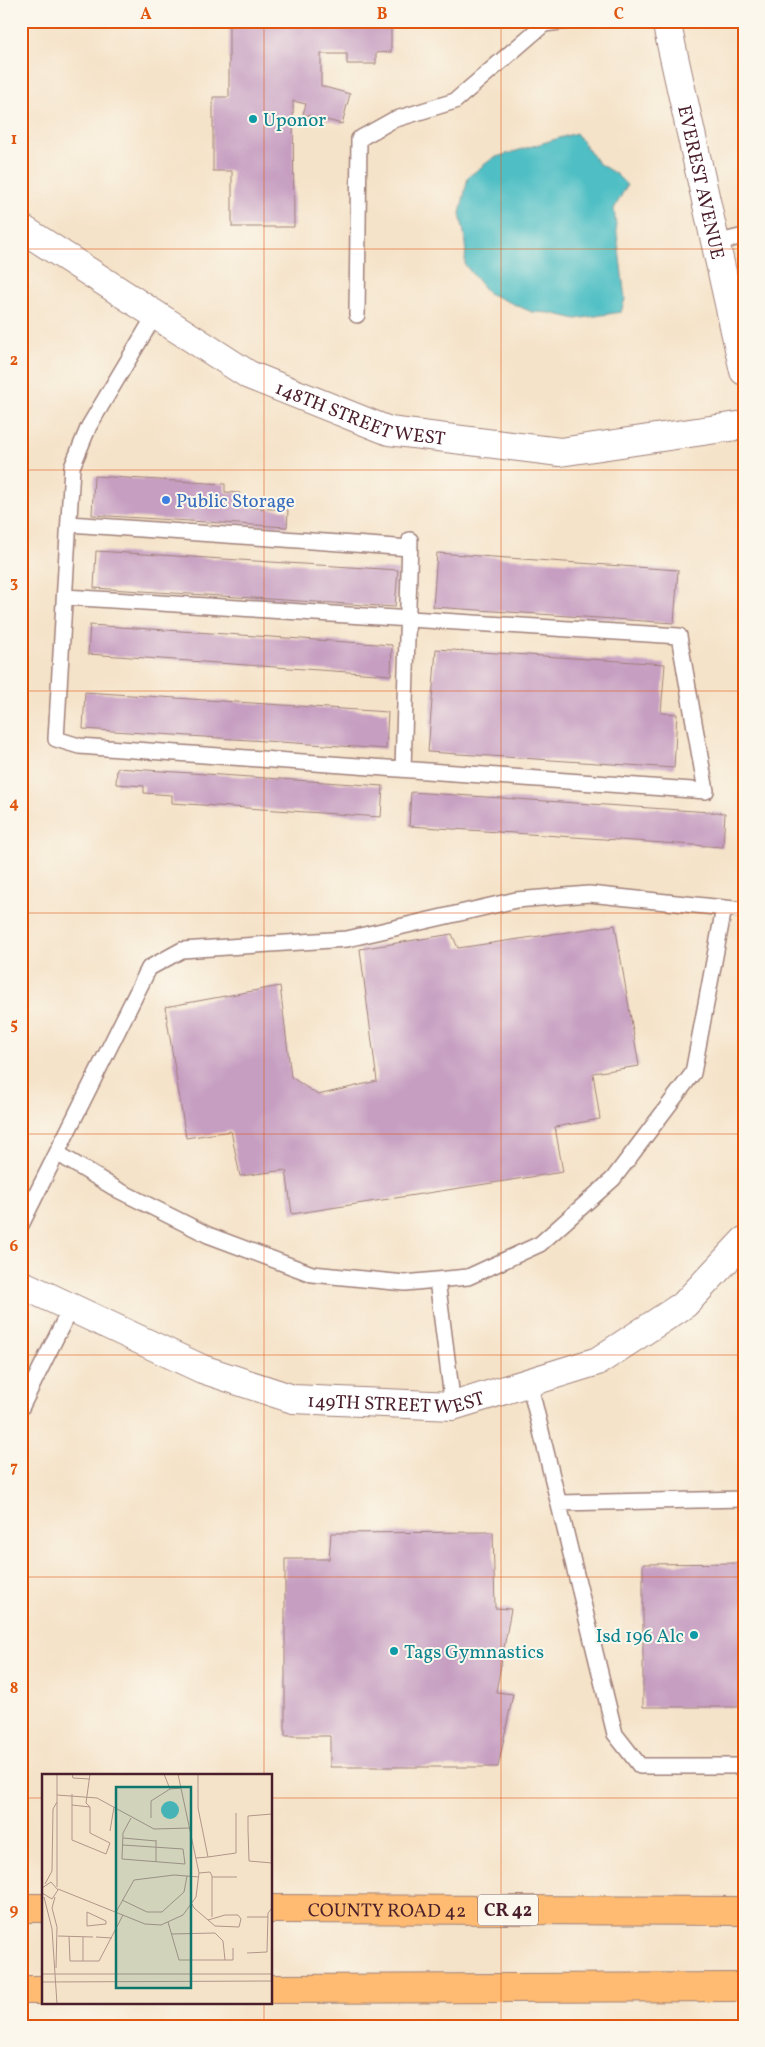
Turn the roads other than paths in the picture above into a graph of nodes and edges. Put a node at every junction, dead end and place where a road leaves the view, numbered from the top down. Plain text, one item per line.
1 (568, 21) edge
2 (666, 21) edge
3 (543, 22) edge
4 (21, 228) edge
5 (744, 236) edge
6 (715, 243) junction
7 (155, 315) junction
8 (357, 315) dead end
9 (744, 371) edge
10 (744, 425) edge
11 (69, 524) junction
12 (65, 597) junction
13 (408, 620) junction
14 (403, 769) junction
15 (724, 908) junction
16 (744, 910) edge
17 (57, 1153) junction
18 (21, 1225) edge
19 (744, 1241) edge
20 (437, 1280) junction
21 (21, 1284) edge
22 (71, 1307) junction
23 (529, 1382) junction
24 (453, 1406) junction
25 (21, 1408) edge
26 (744, 1499) edge
27 (559, 1503) junction
28 (744, 1766) edge
29 (21, 1908) edge
30 (42, 1908) edge
31 (272, 1909) edge
32 (744, 1911) edge
33 (744, 1988) edge
34 (272, 1989) edge
35 (21, 1990) edge
36 (42, 1990) edge

1 - 3 lane
2 - 6 street, EVEREST AVENUE
3 - 8 lane
4 - 7 street, 148TH STREET WEST
5 - 6 lane
6 - 9 street, EVEREST AVENUE
7 - 10 street, 148TH STREET WEST
7 - 11 lane
11 - 12 lane
11 - 13 lane
12 - 13 lane
12 - 14 lane
13 - 14 lane
13 - 14 lane
15 - 16 lane
15 - 17 lane
15 - 20 lane
17 - 18 lane
17 - 20 lane
19 - 23 street, 149TH STREET WEST
20 - 24 lane
21 - 22 street, 149TH STREET WEST
22 - 24 street, 149TH STREET WEST
22 - 25 lane
23 - 24 street, 149TH STREET WEST
23 - 27 lane
26 - 27 lane
27 - 28 lane
29 - 30 highway
31 - 32 highway, COUNTY ROAD 42 / CR 42
33 - 34 highway
35 - 36 highway

